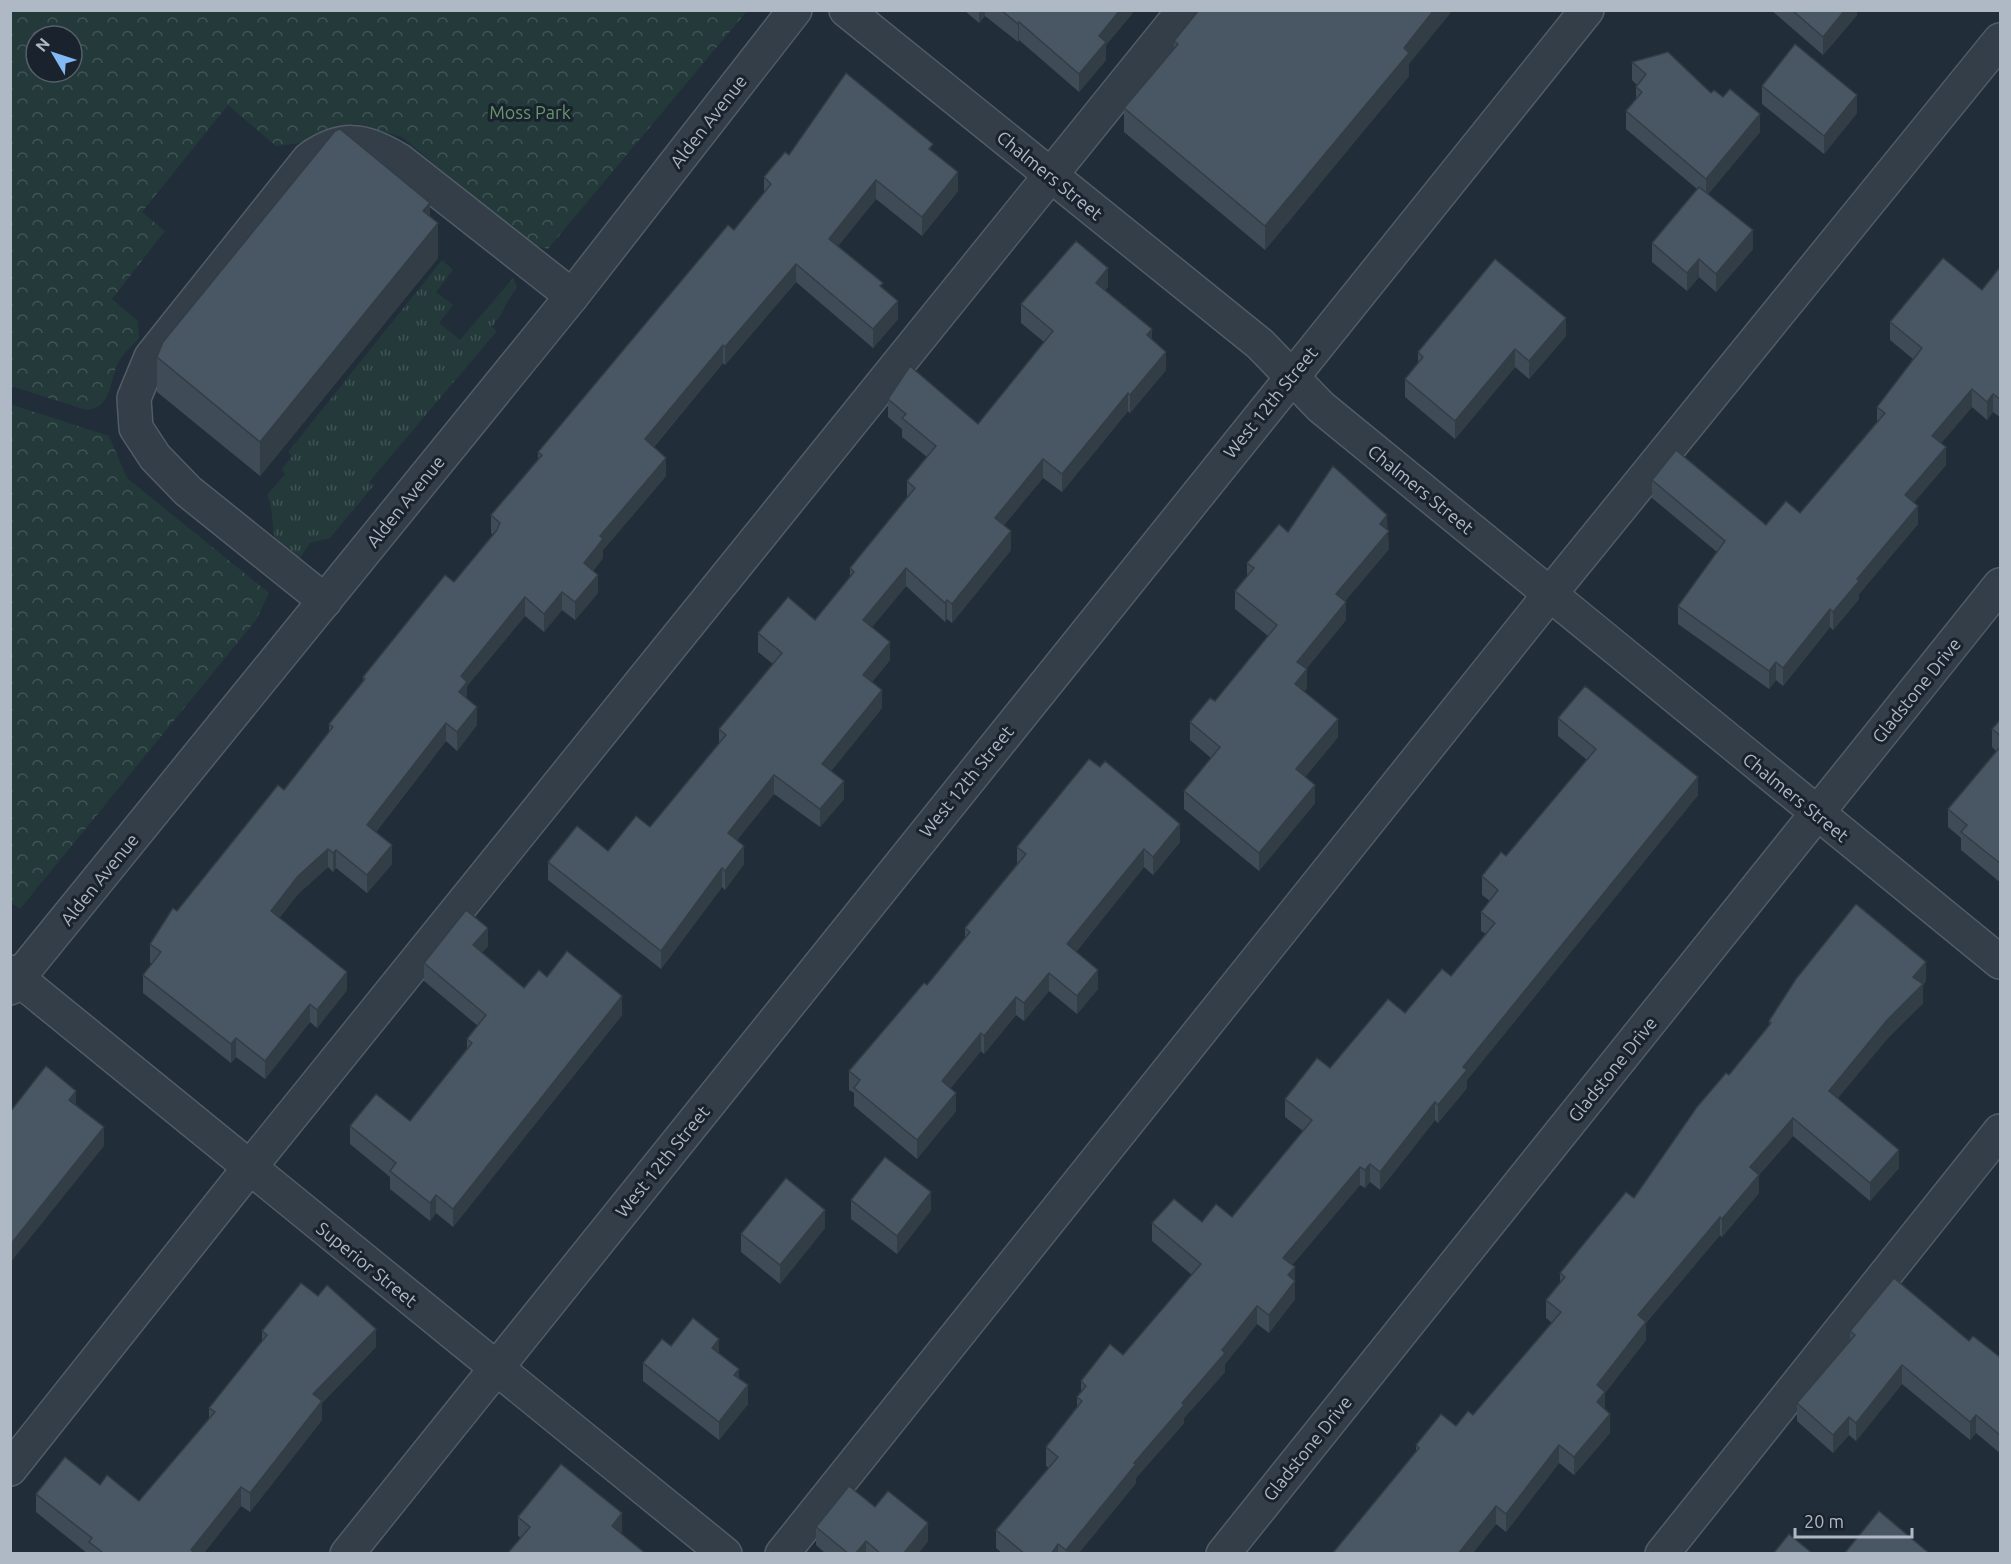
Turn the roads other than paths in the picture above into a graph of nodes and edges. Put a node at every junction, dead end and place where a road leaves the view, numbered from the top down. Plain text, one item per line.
1 (795, 10) edge
2 (846, 10) edge
3 (1184, 10) edge
4 (1587, 10) edge
5 (2001, 40) edge
6 (1052, 175) junction
7 (572, 296) junction
8 (1291, 376) junction
9 (2001, 585) edge
10 (1550, 594) junction
11 (325, 601) junction
12 (1817, 814) junction
13 (2001, 962) edge
14 (13, 979) edge
15 (2001, 1131) edge
16 (250, 1167) junction
17 (496, 1368) junction
18 (10, 1468) edge
19 (347, 1554) edge
20 (725, 1554) edge
21 (782, 1554) edge
22 (1223, 1554) edge
23 (1662, 1554) edge

1 - 7 street, Alden Avenue
2 - 6 street, Chalmers Street
3 - 6 street
4 - 8 street, West 12th Street
5 - 10 street
6 - 8 street, Chalmers Street
6 - 16 street
7 - 11 street, Alden Avenue
7 - 11 street
8 - 10 street, Chalmers Street
8 - 17 street, West 12th Street
9 - 12 street, Gladstone Drive
10 - 12 street, Chalmers Street
10 - 21 street
11 - 14 street, Alden Avenue
12 - 13 street, Chalmers Street
12 - 22 street, Gladstone Drive
14 - 16 street, Superior Street
15 - 23 street
16 - 17 street, Superior Street
16 - 18 street
17 - 19 street, West 12th Street
17 - 20 street, Superior Street

